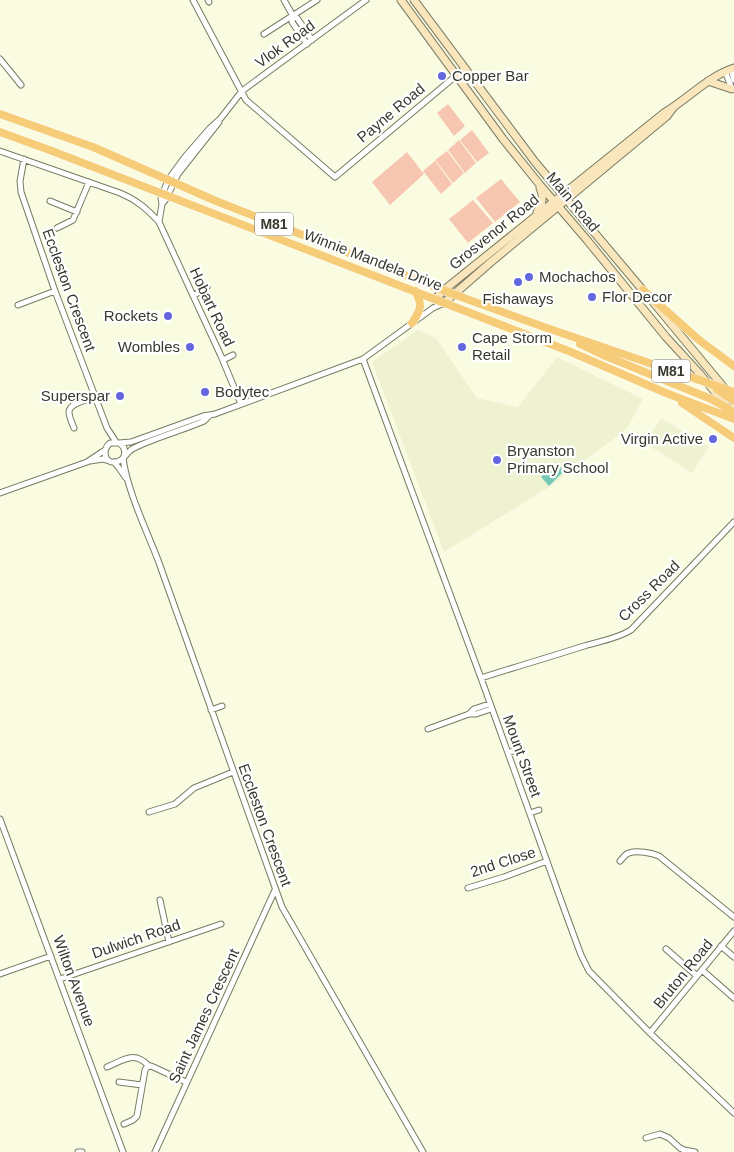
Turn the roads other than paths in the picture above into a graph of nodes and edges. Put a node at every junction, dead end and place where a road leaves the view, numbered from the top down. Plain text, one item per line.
1 (193, 0) edge
2 (284, 0) edge
3 (316, 0) edge
4 (366, 0) edge
5 (401, 0) edge
6 (414, 0) edge
7 (292, 16) junction
8 (264, 34) dead end
9 (312, 40) junction
10 (307, 44) junction
11 (0, 59) edge
12 (464, 69) junction
13 (730, 69) edge
14 (456, 76) junction
15 (734, 80) edge
16 (708, 81) junction
17 (21, 85) dead end
18 (733, 89) edge
19 (242, 91) junction
20 (0, 114) edge
21 (0, 132) edge
22 (0, 151) edge
23 (24, 160) junction
24 (170, 181) junction
25 (89, 182) junction
26 (540, 186) junction
27 (165, 194) junction
28 (565, 197) junction
29 (50, 201) dead end
30 (556, 204) junction
31 (77, 212) junction
32 (530, 221) junction
33 (159, 222) junction
34 (57, 228) dead end
35 (207, 287) dead end
36 (444, 290) junction
37 (643, 290) junction
38 (55, 291) junction
39 (414, 291) junction
40 (453, 294) junction
41 (193, 296) junction
42 (435, 299) junction
43 (444, 303) junction
44 (18, 304) dead end
45 (433, 308) junction
46 (412, 323) junction
47 (544, 327) junction
48 (233, 355) dead end
49 (362, 359) junction
50 (222, 360) junction
51 (734, 366) edge
52 (708, 384) junction
53 (724, 389) junction
54 (734, 392) edge
55 (666, 393) junction
56 (96, 397) junction
57 (734, 400) edge
58 (241, 404) junction
59 (732, 412) edge
60 (210, 416) junction
61 (734, 419) edge
62 (74, 428) dead end
63 (107, 428) junction
64 (734, 438) edge
65 (118, 442) junction
66 (106, 448) junction
67 (124, 457) junction
68 (87, 462) junction
69 (113, 462) junction
70 (130, 485) junction
71 (0, 494) edge
72 (734, 522) edge
73 (481, 678) junction
74 (222, 706) dead end
75 (490, 706) junction
76 (211, 710) junction
77 (428, 730) dead end
78 (521, 748) dead end
79 (508, 753) junction
80 (233, 772) junction
81 (539, 810) dead end
82 (149, 812) dead end
83 (530, 813) junction
84 (0, 819) edge
85 (547, 861) junction
86 (620, 861) dead end
87 (468, 888) dead end
88 (275, 890) junction
89 (160, 900) dead end
90 (734, 917) edge
91 (221, 924) dead end
92 (734, 931) edge
93 (169, 942) junction
94 (722, 946) junction
95 (666, 949) dead end
96 (51, 956) junction
97 (734, 957) edge
98 (702, 970) junction
99 (0, 974) edge
100 (697, 976) junction
101 (60, 979) junction
102 (734, 998) edge
103 (650, 1033) junction
104 (149, 1066) junction
105 (107, 1067) dead end
106 (119, 1082) dead end
107 (186, 1082) junction
108 (142, 1085) junction
109 (734, 1114) edge
110 (124, 1124) dead end
111 (646, 1138) dead end
112 (123, 1152) edge
113 (155, 1152) edge
114 (423, 1152) edge
115 (696, 1152) edge

1 - 19 street
2 - 7 street
3 - 7 street
4 - 9 street, Vlok Road
5 - 14 main road, Main Road
6 - 12 main road, Main Road
7 - 8 street
7 - 9 street
7 - 10 street
9 - 10 street, Vlok Road
10 - 19 street, Vlok Road
11 - 17 street
12 - 14 street, Payne Road
12 - 28 main road, Main Road
13 - 15 street
13 - 16 main road, Grosvenor Road
13 - 18 street
14 - 19 street, Payne Road
14 - 26 main road, Main Road
16 - 18 main road
16 - 28 main road, Grosvenor Road
19 - 24 street, Vlok Road
20 - 24 main road, Winnie Mandela Drive / M81
21 - 27 main road, Winnie Mandela Drive / M81
22 - 23 street, Hobart Road
23 - 25 street, Hobart Road
23 - 38 street, Eccleston Crescent
24 - 27 street, Vlok Road
24 - 36 main road, Winnie Mandela Drive / M81
25 - 31 street
25 - 33 street, Hobart Road
26 - 30 main road, Main Road
26 - 32 main road
27 - 33 street
27 - 39 main road, Winnie Mandela Drive / M81
28 - 30 main road, Grosvenor Road
28 - 37 main road, Main Road
29 - 31 street
30 - 32 main road, Grosvenor Road
30 - 40 main road, Grosvenor Road
30 - 52 main road, Main Road
31 - 34 street
32 - 36 main road, Grosvenor Road
33 - 41 street, Hobart Road
35 - 41 street
36 - 40 main road, Winnie Mandela Drive / M81
36 - 42 main road, Grosvenor Road
37 - 51 main road
37 - 53 main road, Main Road
38 - 44 street
38 - 56 street, Eccleston Crescent
39 - 42 main road, Winnie Mandela Drive / M81
39 - 46 main road
40 - 43 main road, Grosvenor Road
40 - 47 main road, Winnie Mandela Drive / M81
41 - 50 street, Hobart Road
42 - 43 main road, Winnie Mandela Drive / M81
42 - 45 street
43 - 45 street, Grosvenor Road
43 - 55 main road, Winnie Mandela Drive / M81
45 - 46 street, Grosvenor Road
46 - 49 street, Grosvenor Road
47 - 52 main road, Winnie Mandela Drive / M81
47 - 59 main road
48 - 50 street
49 - 58 street, Grosvenor Road
49 - 73 street, Mount Street
50 - 58 street, Hobart Road
52 - 53 main road, Winnie Mandela Drive / M81
52 - 57 main road
52 - 59 main road, Main Road
53 - 54 main road, Winnie Mandela Drive / M81
53 - 57 main road, Main Road
55 - 61 main road, Winnie Mandela Drive / M81
55 - 64 main road
56 - 62 street
56 - 63 street, Eccleston Crescent
58 - 60 street, Grosvenor Road
60 - 65 street, Grosvenor Road
60 - 67 street, Grosvenor Road
63 - 65 street, Eccleston Crescent
63 - 66 street, Eccleston Crescent
65 - 66 street
65 - 67 street
66 - 68 street
66 - 69 street
67 - 69 street
67 - 70 street, Eccleston Crescent
68 - 69 street
68 - 71 street
69 - 70 street, Eccleston Crescent
70 - 76 street, Eccleston Crescent
72 - 73 street, Cross Road
73 - 75 street, Mount Street
74 - 76 street
75 - 77 street
75 - 79 street, Mount Street
76 - 80 street, Eccleston Crescent
78 - 79 street
79 - 83 street, Mount Street
80 - 82 street
80 - 88 street, Eccleston Crescent
81 - 83 street
83 - 85 street, Mount Street
84 - 96 street, Wilton Avenue
85 - 87 street, 2nd Close
85 - 103 street, Mount Street
86 - 90 street
88 - 107 street, Saint James Crescent
88 - 114 street, Eccleston Crescent
89 - 93 street
91 - 93 street, Dulwich Road
92 - 94 street, Bruton Road
93 - 101 street, Dulwich Road
94 - 97 street
94 - 98 street, Bruton Road
95 - 100 street
96 - 99 street
96 - 101 street, Wilton Avenue
98 - 100 street, Bruton Road
98 - 102 street
100 - 103 street, Bruton Road
101 - 112 street, Wilton Avenue
103 - 109 street, Mount Street
104 - 105 street
104 - 107 street
104 - 108 street
106 - 108 street
107 - 113 street, Saint James Crescent
108 - 110 street
111 - 115 street

